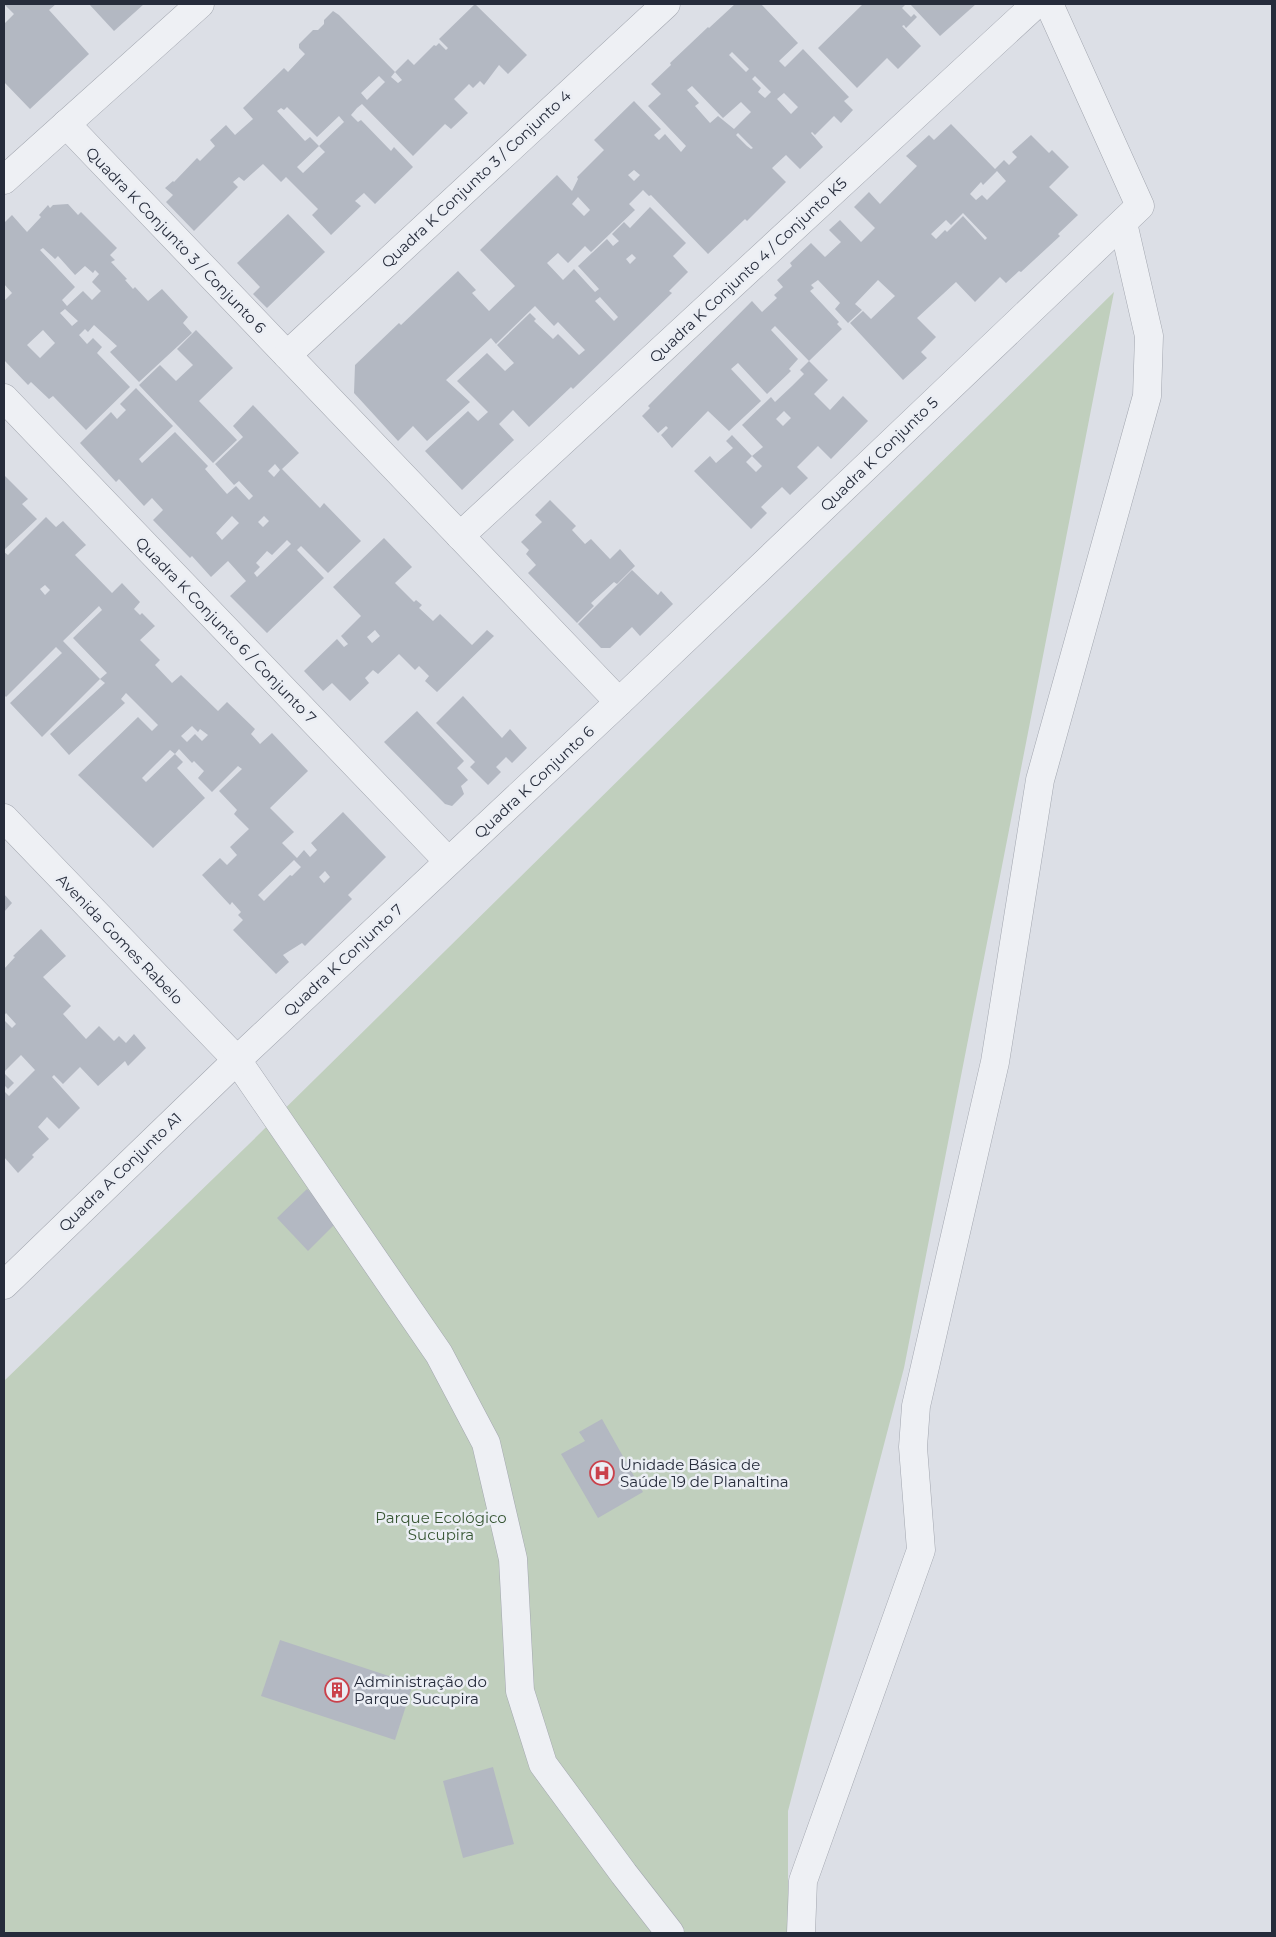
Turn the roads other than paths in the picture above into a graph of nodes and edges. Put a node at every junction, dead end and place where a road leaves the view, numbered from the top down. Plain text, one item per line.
1 (200, 4) edge
2 (666, 4) edge
3 (1036, 4) edge
4 (1049, 4) edge
5 (66, 124) junction
6 (4, 180) edge
7 (1131, 214) junction
8 (287, 355) junction
9 (4, 398) edge
10 (460, 536) junction
11 (619, 702) junction
12 (4, 818) edge
13 (448, 861) junction
14 (237, 1060) junction
15 (4, 1285) edge
16 (670, 1933) edge
17 (801, 1933) edge

1 - 5 street
2 - 8 street, Quadra K Conjunto 3 / Conjunto 4
3 - 10 street, Quadra K Conjunto 4 / Conjunto K5
4 - 7 street
5 - 6 street
5 - 8 street, Quadra K Conjunto 3 / Conjunto 6
7 - 11 street, Quadra K Conjunto 5
7 - 17 street
8 - 10 street, Quadra K Conjunto 3 / Conjunto 6
9 - 13 street, Quadra K Conjunto 6 / Conjunto 7
10 - 11 street, Quadra K Conjunto 3 / Conjunto 6
11 - 13 street, Quadra K Conjunto 6
12 - 14 street, Avenida Gomes Rabelo
13 - 14 street, Quadra K Conjunto 7
14 - 15 street, Quadra A Conjunto A1
14 - 16 street, Avenida Gomes Rabelo

